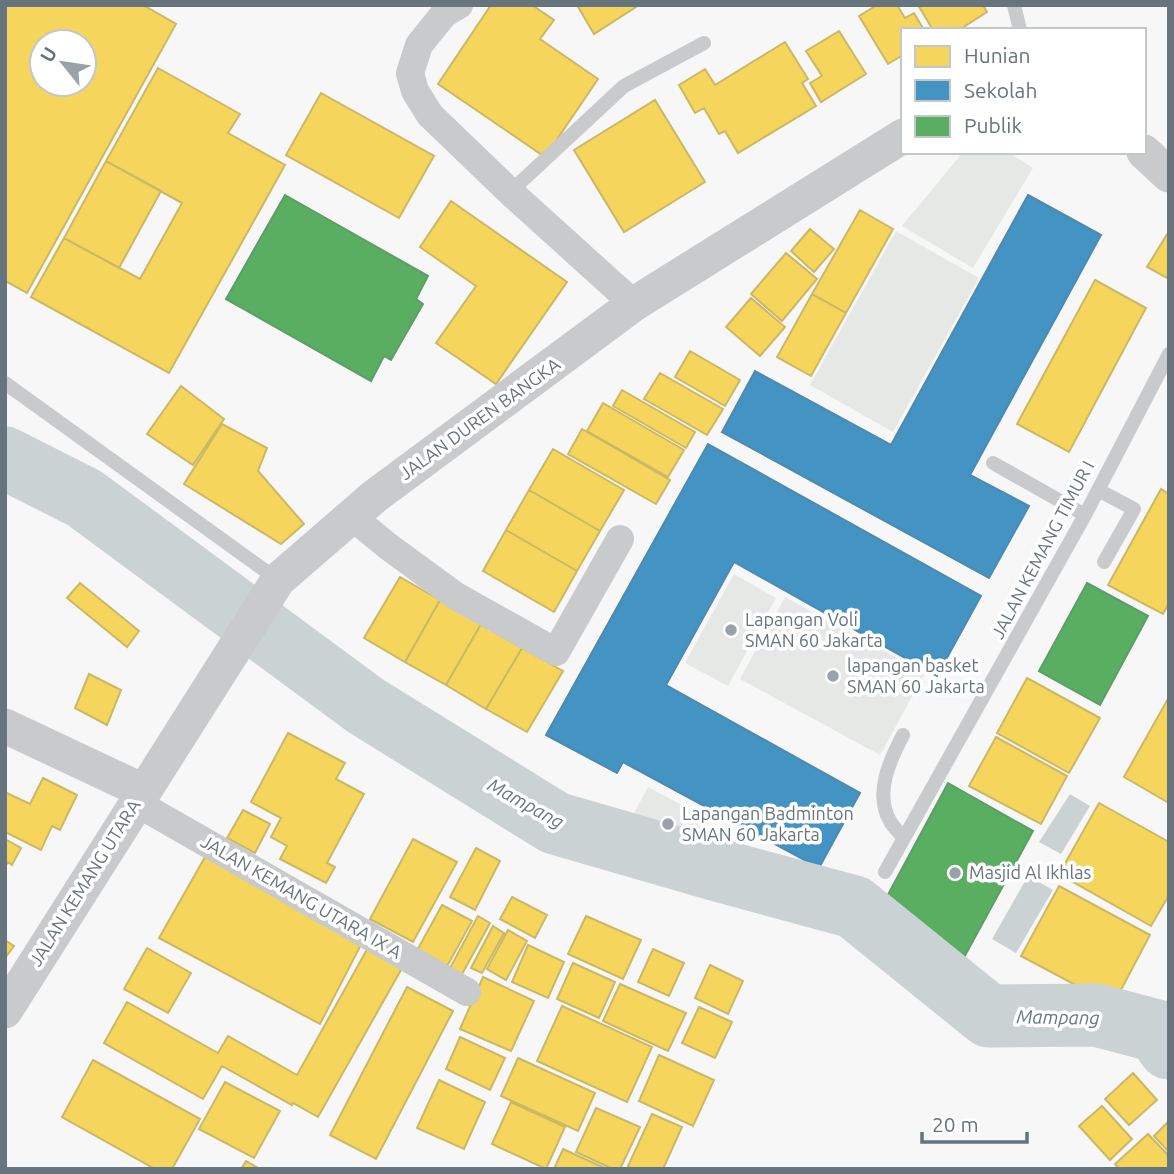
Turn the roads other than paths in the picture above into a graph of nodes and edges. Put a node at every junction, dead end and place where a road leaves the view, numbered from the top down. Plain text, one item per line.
1 (459, 5) edge
2 (1014, 5) edge
3 (1020, 28) edge
4 (704, 43) dead end
5 (901, 137) edge
6 (1146, 154) edge
7 (1169, 175) edge
8 (510, 192) junction
9 (634, 304) junction
10 (1169, 354) edge
11 (5, 383) edge
12 (993, 463) dead end
13 (1098, 489) junction
14 (1086, 515) junction
15 (351, 516) junction
16 (620, 539) dead end
17 (1104, 562) dead end
18 (274, 585) junction
19 (5, 726) edge
20 (903, 735) dead end
21 (139, 796) junction
22 (904, 838) junction
23 (885, 872) dead end
24 (467, 992) dead end
25 (5, 1011) edge

1 - 8 street
2 - 3 lane
4 - 8 lane
5 - 9 street, JALAN DUREN BANGKA
6 - 7 street
8 - 9 street
9 - 15 street, JALAN DUREN BANGKA
10 - 13 lane, JALAN KEMANG TIMUR I
11 - 18 lane
12 - 14 lane
13 - 14 lane, JALAN KEMANG TIMUR I
13 - 17 lane
14 - 22 lane, JALAN KEMANG TIMUR I
15 - 16 street
15 - 18 street, JALAN DUREN BANGKA
18 - 21 street, JALAN DUREN BANGKA
19 - 21 street
20 - 22 lane
21 - 24 street, JALAN KEMANG UTARA IX A
21 - 25 street, JALAN KEMANG UTARA
22 - 23 lane, JALAN KEMANG TIMUR I

